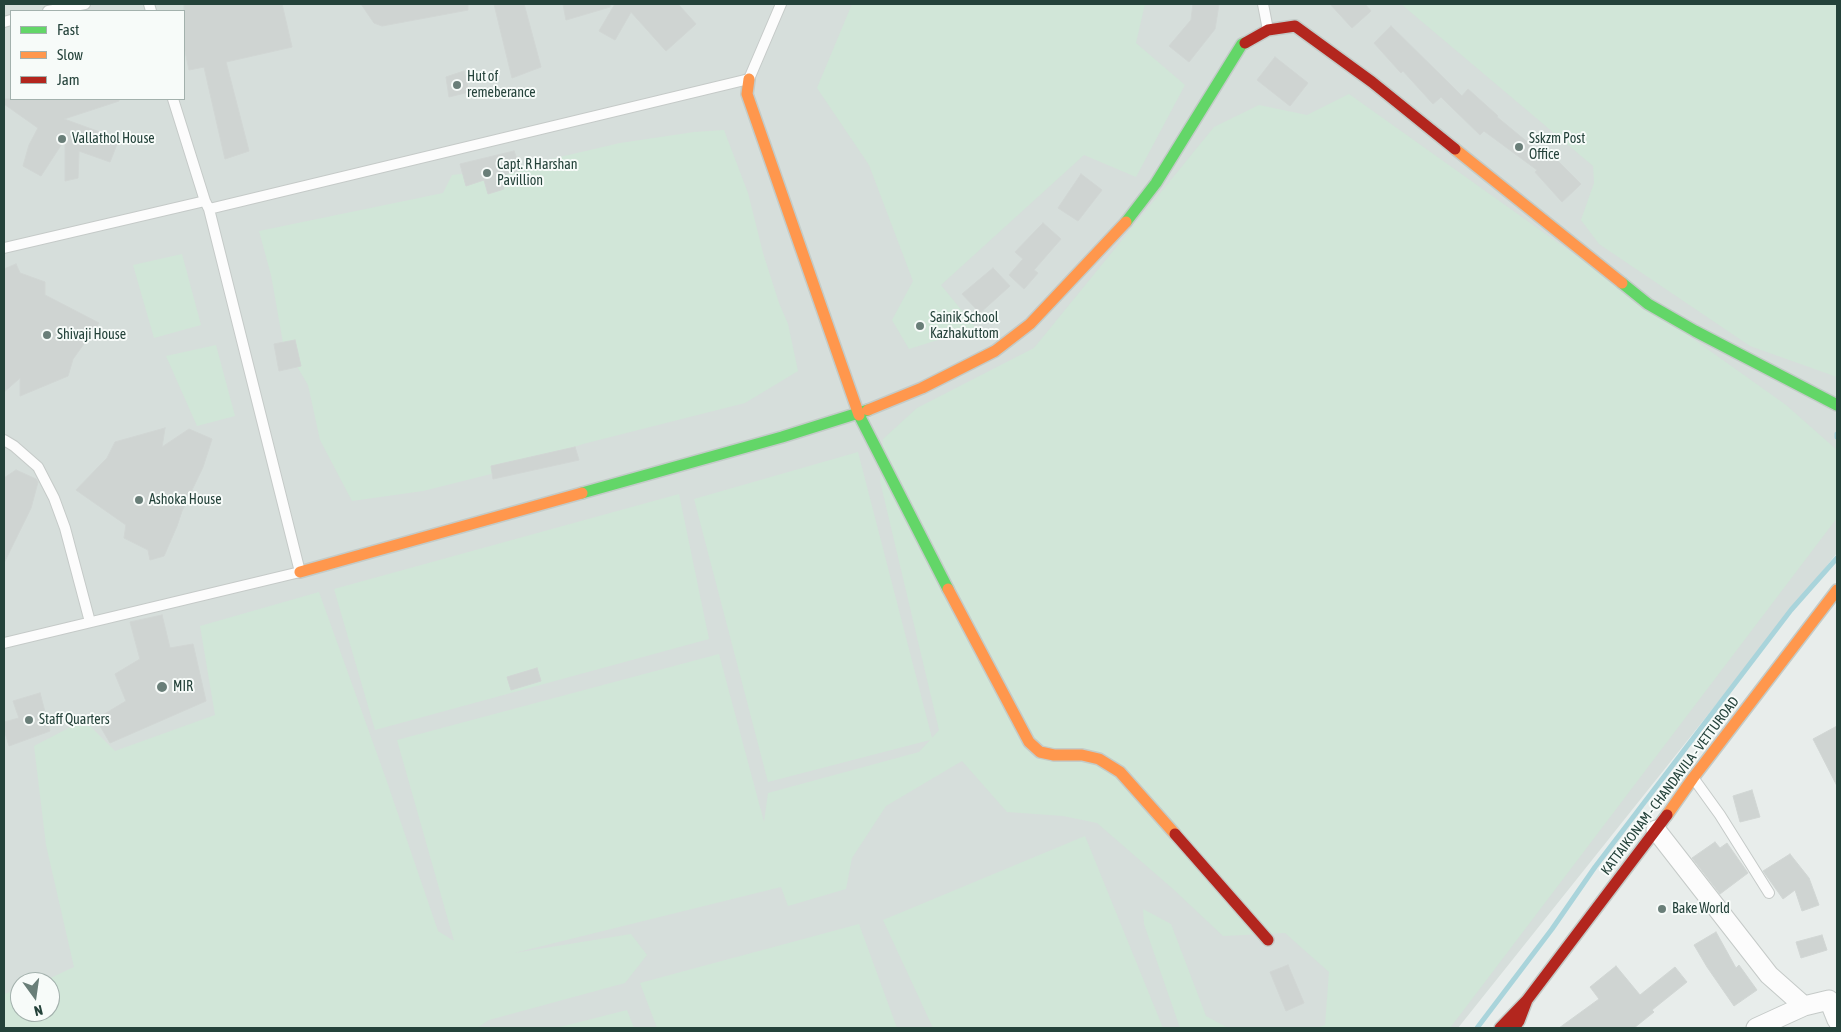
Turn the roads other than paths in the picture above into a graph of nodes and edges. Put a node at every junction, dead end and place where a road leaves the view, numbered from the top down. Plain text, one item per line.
1 (85, 4) edge
2 (781, 4) edge
3 (1263, 4) edge
4 (53, 10) edge
5 (1268, 30) junction
6 (749, 79) junction
7 (173, 100) edge
8 (207, 205) junction
9 (4, 248) edge
10 (1837, 404) edge
11 (858, 414) junction
12 (4, 440) edge
13 (300, 572) junction
14 (1837, 590) edge
15 (90, 622) junction
16 (4, 643) edge
17 (1693, 778) junction
18 (1656, 830) junction
19 (1769, 893) dead end
20 (1268, 940) dead end
21 (1833, 998) edge
22 (1527, 1000) junction
23 (1804, 1006) junction
24 (1837, 1020) edge
25 (1500, 1028) edge
26 (1514, 1028) edge
27 (1756, 1028) edge

1 - 4 lane
2 - 6 lane
3 - 5 lane
5 - 10 street
5 - 11 street
6 - 8 lane
6 - 11 street
7 - 8 lane
8 - 9 lane
8 - 13 lane
11 - 13 street
11 - 20 street
12 - 15 lane
13 - 15 lane
14 - 17 street, KATTAIKONAM - CHANDAVILA - VETTUROAD
15 - 16 lane
17 - 18 street, KATTAIKONAM - CHANDAVILA - VETTUROAD
17 - 19 lane
18 - 22 street, KATTAIKONAM - CHANDAVILA - VETTUROAD
18 - 23 street
21 - 23 street
21 - 24 street
22 - 25 street, KATTAIKONAM - CHANDAVILA - VETTUROAD
22 - 26 street, KATTAIKONAM - CHANDAVILA - VETTUROAD
23 - 27 street

